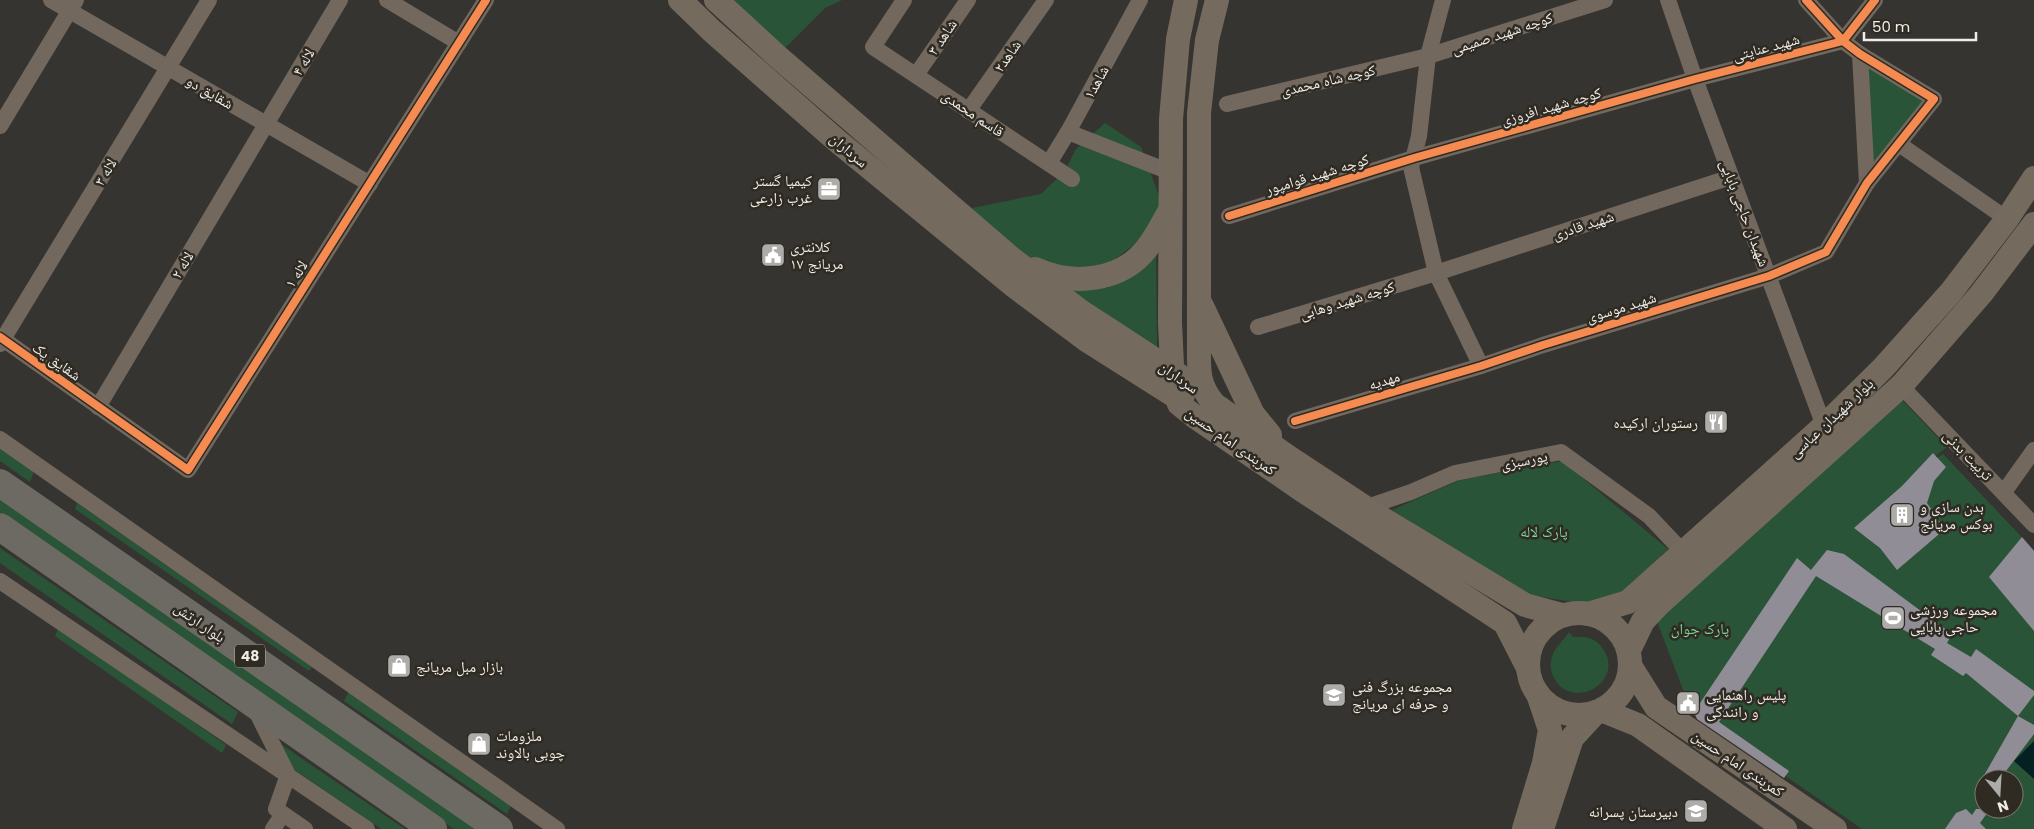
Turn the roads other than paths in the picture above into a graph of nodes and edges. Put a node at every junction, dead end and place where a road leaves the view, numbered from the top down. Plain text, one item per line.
1 (51, 0) edge
2 (210, 0) edge
3 (340, 0) edge
4 (387, 0) edge
5 (486, 0) edge
6 (680, 0) edge
7 (716, 0) edge
8 (904, 0) edge
9 (968, 0) edge
10 (1046, 0) edge
11 (1140, 0) edge
12 (1186, 0) edge
13 (1217, 0) edge
14 (1443, 0) edge
15 (1605, 0) edge
16 (1668, 0) edge
17 (1806, 0) edge
18 (1875, 0) edge
19 (73, 5) edge
20 (1843, 41) junction
21 (459, 43) junction
22 (1860, 54) junction
23 (1428, 56) junction
24 (168, 68) junction
25 (916, 75) junction
26 (1695, 79) junction
27 (1227, 104) dead end
28 (968, 111) junction
29 (266, 124) junction
30 (0, 126) edge
31 (1068, 132) junction
32 (1899, 144) junction
33 (1414, 158) junction
34 (1049, 163) junction
35 (1170, 172) junction
36 (1731, 177) junction
37 (2034, 178) edge
38 (1072, 179) dead end
39 (370, 184) junction
40 (1867, 184) junction
41 (1170, 212) junction
42 (1229, 216) dead end
43 (2007, 219) junction
44 (2034, 224) edge
45 (1011, 258) junction
46 (1436, 273) junction
47 (1769, 276) junction
48 (1198, 295) junction
49 (1258, 327) dead end
50 (1, 340) edge
51 (1481, 366) junction
52 (1883, 368) junction
53 (1171, 371) junction
54 (1901, 386) junction
55 (1204, 392) junction
56 (1176, 396) junction
57 (98, 407) junction
58 (1296, 421) dead end
59 (1824, 426) junction
60 (0, 439) edge
61 (2034, 450) edge
62 (1286, 456) junction
63 (0, 483) edge
64 (2004, 492) junction
65 (1364, 508) junction
66 (2034, 525) edge
67 (0, 527) edge
68 (1684, 553) junction
69 (0, 581) edge
70 (1588, 614) junction
71 (1562, 616) junction
72 (1630, 658) junction
73 (1528, 668) junction
74 (1537, 693) junction
75 (252, 703) junction
76 (1598, 711) junction
77 (288, 775) junction
78 (282, 814) junction
79 (273, 829) edge
80 (305, 829) edge
81 (367, 829) edge
82 (433, 829) edge
83 (499, 829) edge
84 (557, 829) edge
85 (1524, 829) edge
86 (1542, 829) edge
87 (1785, 829) edge
88 (1835, 829) edge

1 - 19 street, شقایق دو
2 - 24 street, لاله ۳
3 - 29 street, لاله ۴
4 - 21 street
5 - 21 street, لاله ۱
6 - 56 main road, سرداران
7 - 45 main road, سرداران
8 - 25 street, قاسم محمدی
9 - 25 street, شاهد ۳
10 - 28 street, شاهد۲
11 - 31 street, شاهد۱
12 - 35 main road, کمربندی امام حسین
13 - 48 main road, کمربندی امام حسین
14 - 23 street
15 - 23 street, کوچه شهید صمیمی
16 - 26 street, شهیدان حاجی بابایی
17 - 20 street
18 - 20 street
19 - 24 street, شقایق دو
19 - 30 street
20 - 22 street
20 - 26 street, شهید عنایتی
21 - 39 street, لاله ۱
22 - 32 street, شهید موسوی
22 - 40 street
23 - 27 street, کوچه شاه محمدی
23 - 33 street
24 - 29 street, شقایق دو
24 - 50 street, لاله ۳
25 - 28 street, قاسم محمدی
26 - 33 street, کوچه شهید افروزی
26 - 36 street, شهیدان حاجی بابایی
28 - 34 street, قاسم محمدی
29 - 39 street, شقایق دو
29 - 57 street, لاله ۲
31 - 34 street, شاهد۱
31 - 35 street
32 - 40 street, شهید موسوی
32 - 43 street
33 - 42 street, کوچه شهید قوامپور
33 - 46 street
34 - 38 street, قاسم محمدی
35 - 41 main road, کمربندی امام حسین
36 - 46 street, شهید قادری
36 - 47 street, شهیدان حاجی بابایی
37 - 43 main road, بلوار شهیدان عباسی
39 - 57 street, لاله ۱
40 - 47 street, شهید موسوی
41 - 45 main road
41 - 53 main road, کمربندی امام حسین
43 - 52 main road, بلوار شهیدان عباسی
44 - 54 main road, بلوار شهیدان عباسی
45 - 53 main road, سرداران
46 - 49 street, کوچه شهید وهابی
46 - 51 street
47 - 51 street, شهید موسوی
47 - 59 street, شهیدان حاجی بابایی
48 - 55 main road, کمربندی امام حسین
48 - 62 main road
50 - 57 street, شقایق یک
51 - 58 street, مهدیه
52 - 54 main road
52 - 59 main road, بلوار شهیدان عباسی
53 - 55 main road, سرداران
53 - 56 main road, کمربندی امام حسین
54 - 64 street, تربیت بدنی
54 - 72 main road, بلوار شهیدان عباسی
55 - 56 main road, سرداران
55 - 62 main road, کمربندی امام حسین
56 - 73 main road, کمربندی امام حسین
59 - 68 main road, بلوار شهیدان عباسی
60 - 84 street
61 - 64 street
62 - 65 main road, کمربندی امام حسین
63 - 83 highway, بلوار ارتش / 48
64 - 66 street, تربیت بدنی
65 - 68 street, پورسبزی
65 - 71 main road, کمربندی امام حسین
67 - 75 highway, 48
68 - 70 main road, بلوار شهیدان عباسی
69 - 77 street
70 - 71 main road
70 - 72 main road
71 - 73 main road
72 - 76 main road
72 - 88 main road, کمربندی امام حسین
73 - 74 main road
74 - 76 main road
74 - 85 main road
75 - 77 street
75 - 82 highway, 48
76 - 86 main road
76 - 87 main road, کمربندی امام حسین
77 - 78 street
77 - 81 street
78 - 79 street
78 - 80 street

